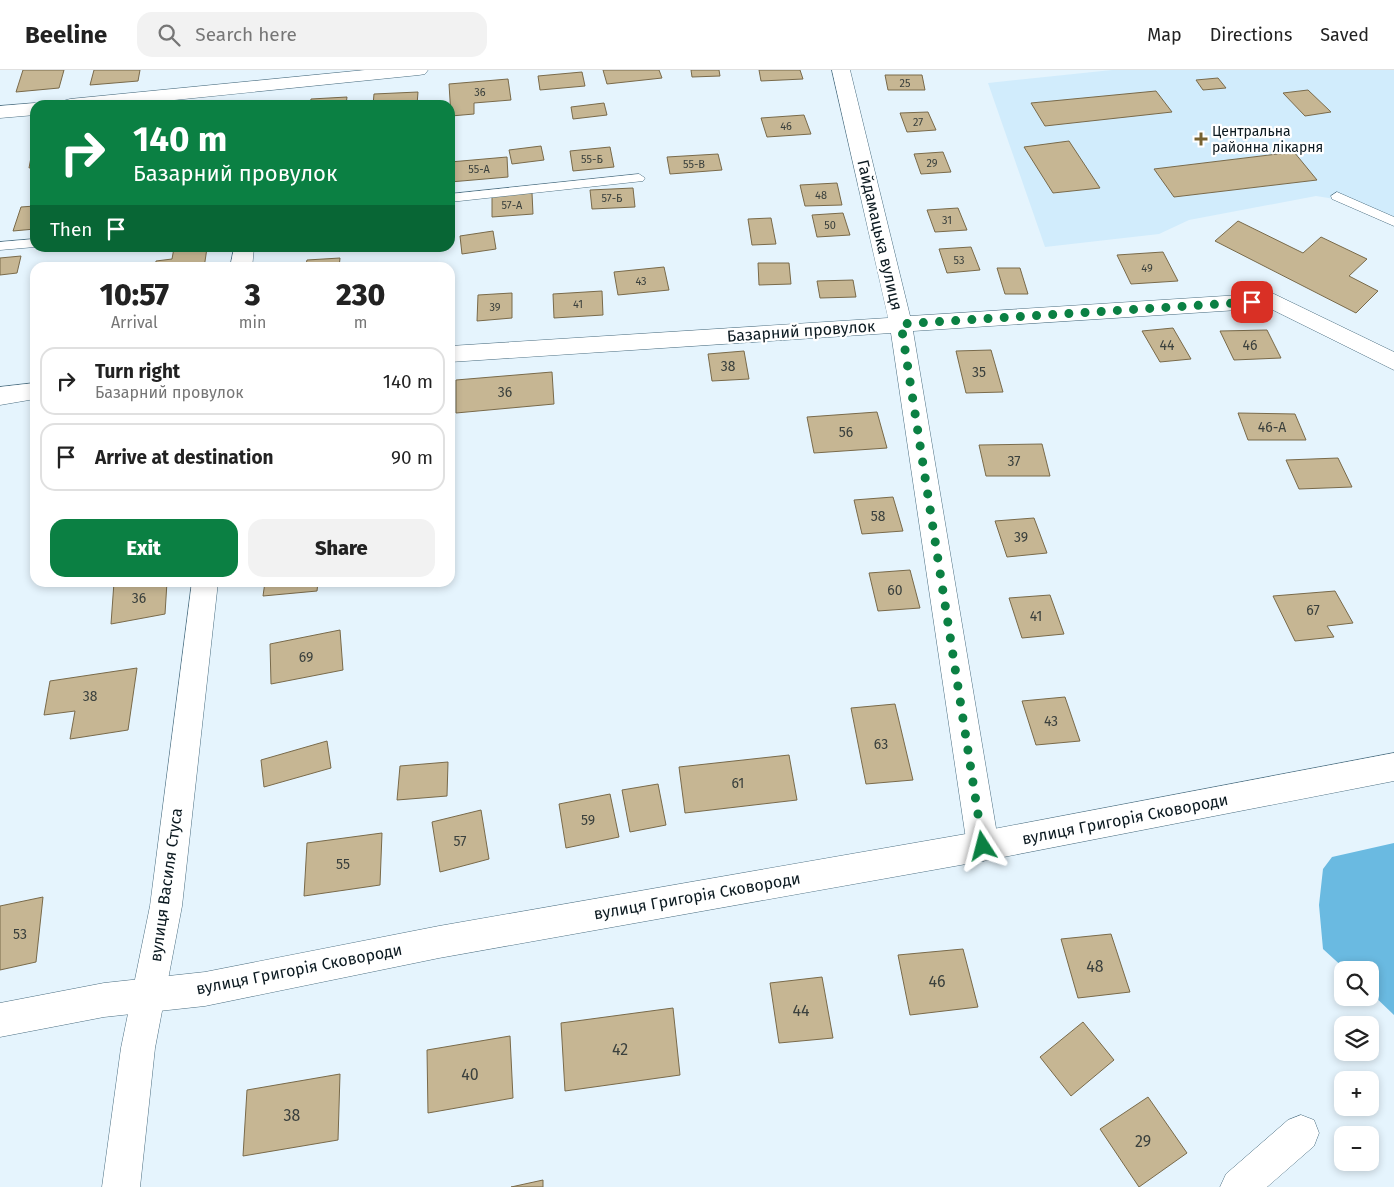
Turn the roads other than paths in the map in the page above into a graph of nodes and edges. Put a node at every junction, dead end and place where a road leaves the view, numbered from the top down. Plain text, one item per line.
1 (419, 70) edge
2 (841, 70) edge
3 (264, 78) edge
4 (106, 100) edge
5 (261, 100) edge
6 (30, 109) edge
7 (0, 112) edge
8 (639, 178) dead end
9 (1337, 196) dead end
10 (455, 197) edge
11 (1394, 222) edge
12 (30, 243) edge
13 (0, 246) edge
14 (901, 324) junction
15 (455, 354) edge
16 (1394, 362) edge
17 (30, 392) edge
18 (0, 396) edge
19 (204, 587) edge
20 (1394, 767) edge
21 (983, 846) junction
22 (149, 995) junction
23 (0, 1020) edge
24 (1301, 1133) dead end
25 (121, 1187) edge
26 (1239, 1187) edge

1 - 3 street
2 - 14 street, Гайдамацька вулиця
3 - 4 street
3 - 5 street
6 - 7 street
8 - 10 lane
9 - 11 lane
12 - 13 lane
14 - 15 street, Базарний провулок
14 - 16 street, Базарний провулок
14 - 21 street, Гайдамацька вулиця
17 - 18 street
19 - 22 street, вулиця Василя Стуса
20 - 21 street, вулиця Григорія Сковороди
21 - 22 street, вулиця Григорія Сковороди
22 - 23 street, вулиця Григорія Сковороди
22 - 25 street, вулиця Василя Стуса
24 - 26 street

